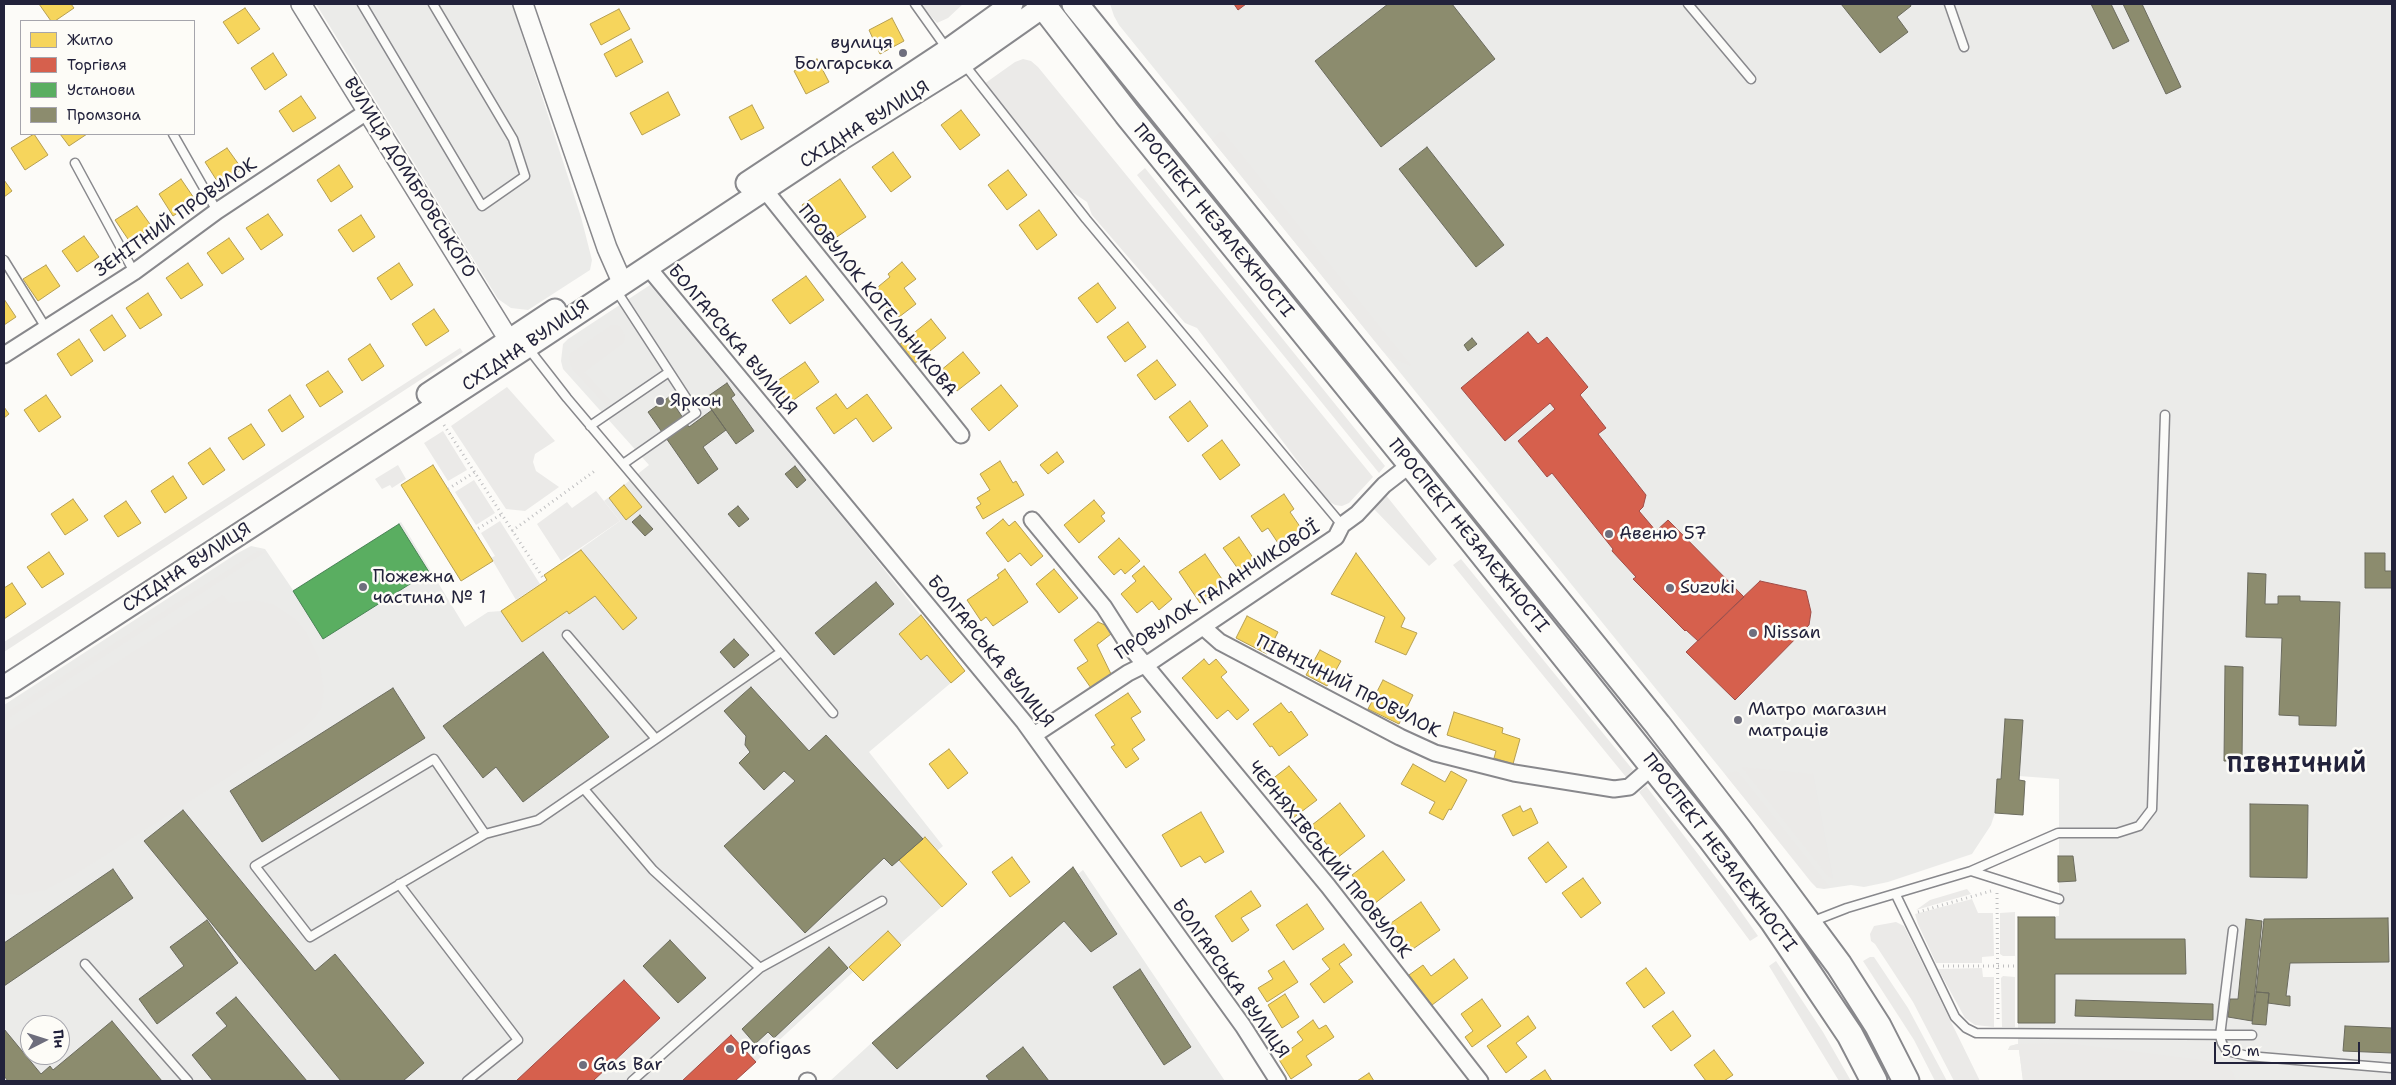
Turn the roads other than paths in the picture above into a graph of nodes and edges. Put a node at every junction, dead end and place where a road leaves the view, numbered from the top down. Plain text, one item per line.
1 (301, 4) edge
2 (362, 4) edge
3 (433, 4) edge
4 (523, 4) edge
5 (915, 4) edge
6 (1012, 4) edge
7 (1044, 4) edge
8 (1075, 4) edge
9 (1688, 4) edge
10 (1949, 4) edge
11 (1964, 47) dead end
12 (955, 56) junction
13 (1751, 79) dead end
14 (368, 111) junction
15 (174, 135) edge
16 (75, 163) dead end
17 (764, 189) junction
18 (217, 211) junction
19 (4, 260) edge
20 (647, 266) junction
21 (134, 272) junction
22 (618, 280) junction
23 (46, 328) junction
24 (518, 344) junction
25 (4, 355) edge
26 (670, 372) junction
27 (2165, 415) dead end
28 (590, 426) junction
29 (961, 435) dead end
30 (623, 464) junction
31 (1410, 464) junction
32 (1032, 520) dead end
33 (1342, 525) junction
34 (1203, 627) junction
35 (567, 635) dead end
36 (781, 652) junction
37 (1145, 665) junction
38 (4, 671) edge
39 (4, 687) edge
40 (833, 713) dead end
41 (1034, 736) junction
42 (656, 740) junction
43 (1653, 766) junction
44 (584, 789) junction
45 (485, 834) junction
46 (1971, 871) junction
47 (400, 884) junction
48 (1896, 895) junction
49 (2059, 900) dead end
50 (882, 901) dead end
51 (1809, 923) junction
52 (2233, 930) dead end
53 (85, 964) dead end
54 (760, 968) junction
55 (2252, 1035) dead end
56 (2220, 1036) junction
57 (2392, 1068) edge
58 (188, 1081) edge
59 (466, 1081) edge
60 (632, 1081) edge
61 (1278, 1081) edge
62 (1480, 1081) edge
63 (1874, 1081) edge
64 (1906, 1081) edge

1 - 14 street, ВУЛИЦЯ ДОМБРОВСЬКОГО
2 - 3 lane
4 - 22 street
5 - 12 lane
6 - 12 main road, СХІДНА ВУЛИЦЯ
7 - 12 main road, СХІДНА ВУЛИЦЯ
7 - 31 main road, ПРОСПЕКТ НЕЗАЛЕЖНОСТІ
8 - 51 main road, ПРОСПЕКТ НЕЗАЛЕЖНОСТІ
9 - 13 lane
10 - 11 lane
12 - 17 main road, СХІДНА ВУЛИЦЯ
12 - 22 main road, СХІДНА ВУЛИЦЯ
12 - 33 lane
14 - 18 street, ЗЕНІТНИЙ ПРОВУЛОК
14 - 24 street, ВУЛИЦЯ ДОМБРОВСЬКОГО
15 - 18 lane
16 - 21 lane
17 - 20 main road, СХІДНА ВУЛИЦЯ
17 - 29 street, ПРОВУЛОК КОТЕЛЬНИКОВА
18 - 21 street, ЗЕНІТНИЙ ПРОВУЛОК
19 - 23 lane
20 - 22 main road, СХІДНА ВУЛИЦЯ
20 - 41 street, БОЛГАРСЬКА ВУЛИЦЯ
21 - 23 street, ЗЕНІТНИЙ ПРОВУЛОК
22 - 24 main road, СХІДНА ВУЛИЦЯ
22 - 26 lane
23 - 25 street, ЗЕНІТНИЙ ПРОВУЛОК
24 - 28 lane
24 - 38 main road, СХІДНА ВУЛИЦЯ
24 - 39 main road, СХІДНА ВУЛИЦЯ
26 - 28 lane
26 - 30 lane
27 - 46 lane
28 - 30 lane
30 - 36 lane
31 - 33 street, ПРОВУЛОК ГАЛАНЧИКОВОЇ
31 - 43 main road, ПРОСПЕКТ НЕЗАЛЕЖНОСТІ
32 - 37 street
33 - 34 street, ПРОВУЛОК ГАЛАНЧИКОВОЇ
34 - 37 street, ПРОВУЛОК ГАЛАНЧИКОВОЇ
34 - 43 street, ПІВНІЧНИЙ ПРОВУЛОК
35 - 42 lane
36 - 40 lane
36 - 42 lane
37 - 41 street, ПРОВУЛОК ГАЛАНЧИКОВОЇ
37 - 62 street, ЧЕРНЯХІВСЬКИЙ ПРОВУЛОК
41 - 61 street, БОЛГАРСЬКА ВУЛИЦЯ
42 - 44 lane
43 - 63 main road, ПРОСПЕКТ НЕЗАЛЕЖНОСТІ
44 - 45 lane
44 - 54 lane
45 - 47 lane
45 - 47 lane
46 - 48 lane
46 - 49 lane
47 - 59 lane
48 - 51 lane
48 - 56 lane
50 - 54 lane
51 - 64 main road, ПРОСПЕКТ НЕЗАЛЕЖНОСТІ
52 - 56 lane
53 - 58 lane
54 - 60 lane
55 - 56 lane
56 - 57 lane

